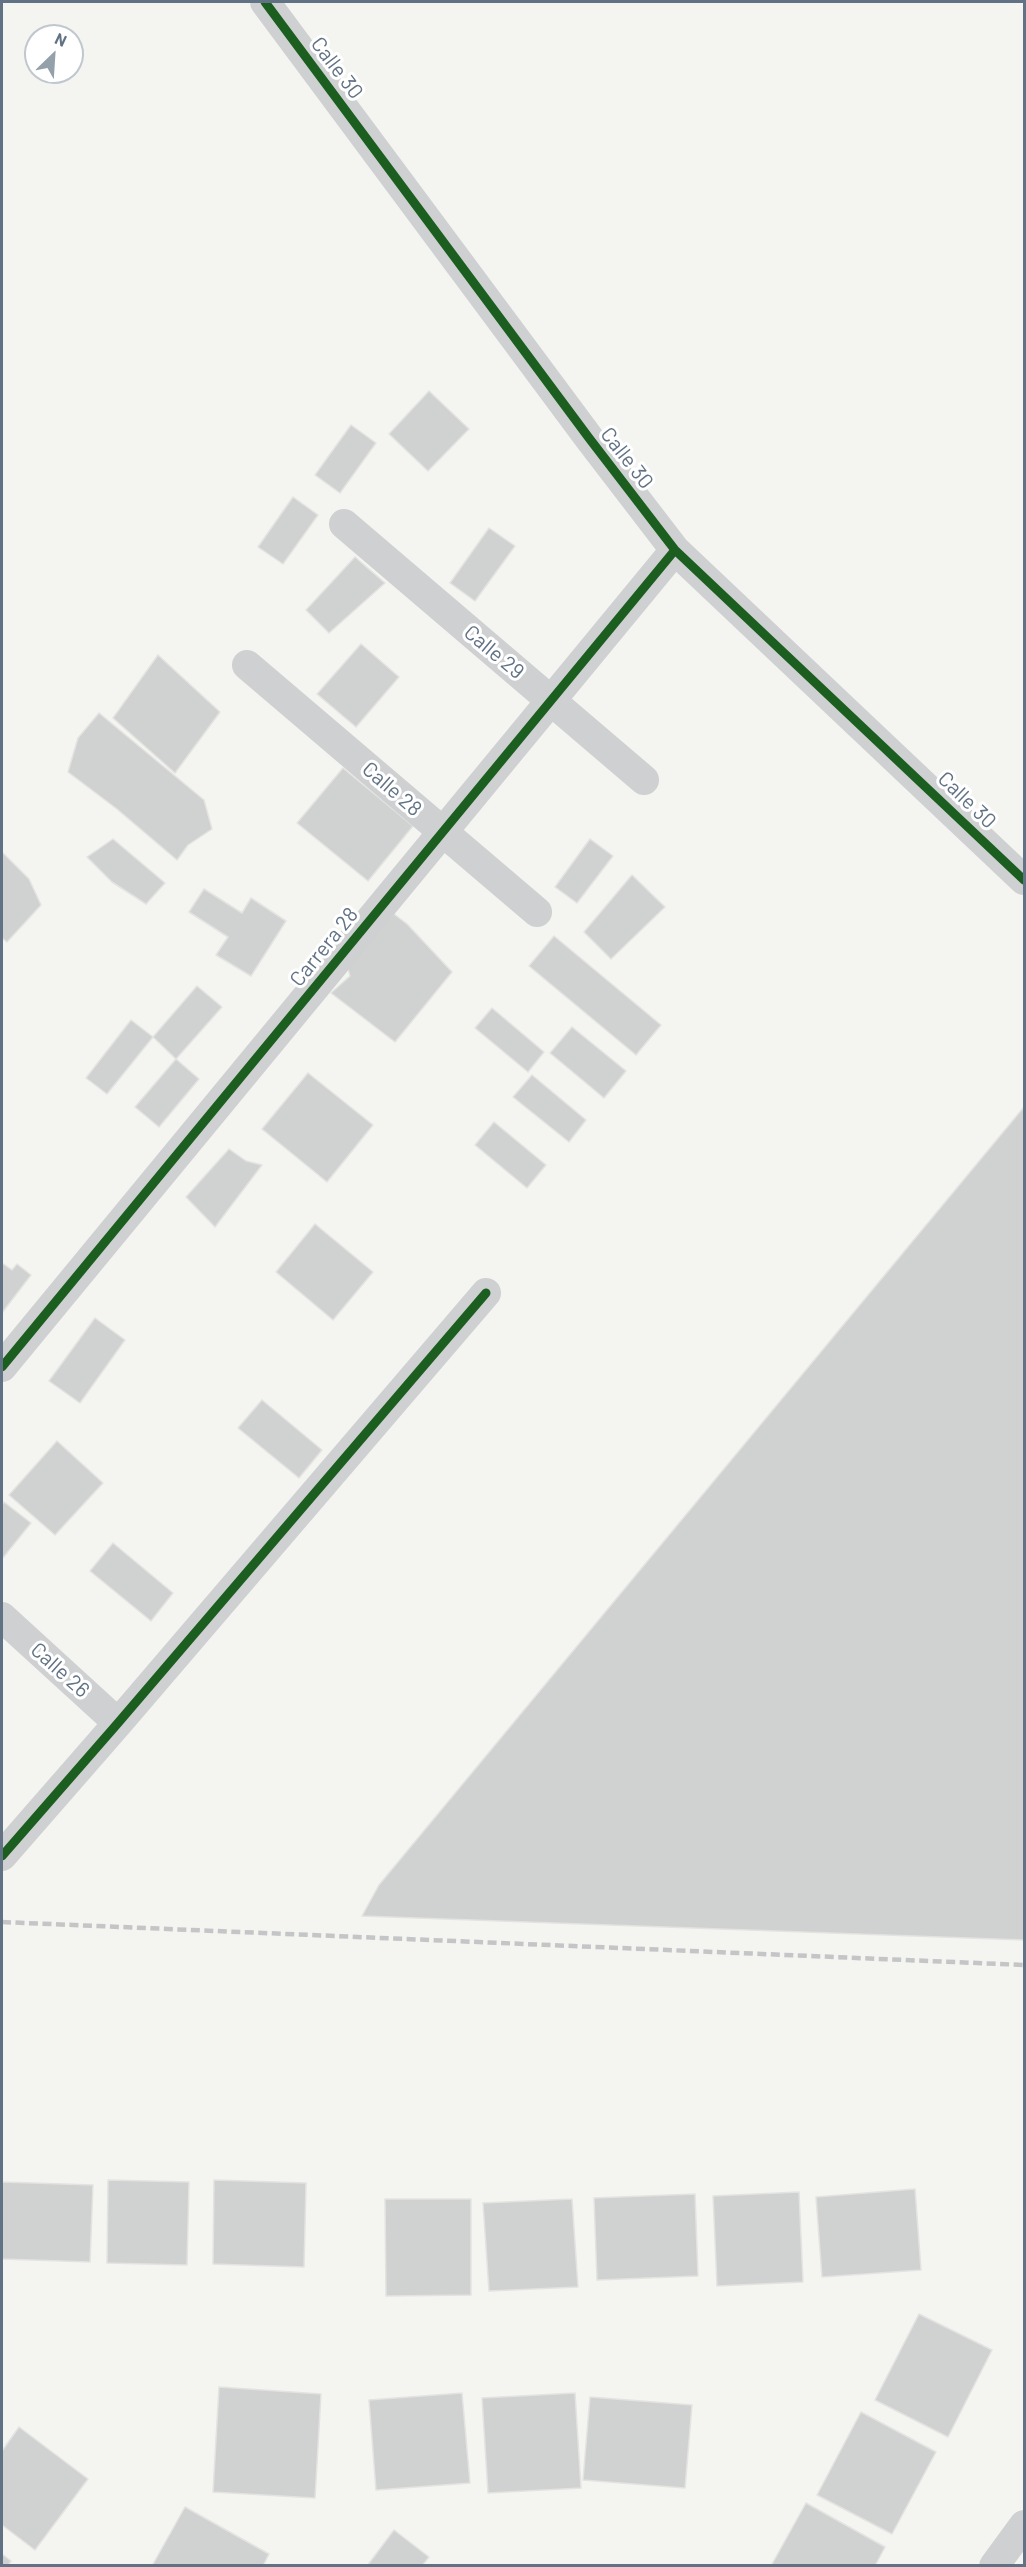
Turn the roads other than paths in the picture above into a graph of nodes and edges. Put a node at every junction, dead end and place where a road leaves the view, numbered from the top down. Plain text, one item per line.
1 (265, 2) edge
2 (344, 524) dead end
3 (675, 550) junction
4 (247, 665) dead end
5 (550, 700) junction
6 (644, 780) dead end
7 (442, 832) junction
8 (1024, 880) edge
9 (537, 912) dead end
10 (486, 1293) dead end
11 (2, 1367) edge
12 (2, 1617) edge
13 (118, 1723) junction
14 (2, 1856) edge
15 (1024, 2525) edge
16 (994, 2565) edge

1 - 3 street, Calle 30
2 - 5 street, Calle 29
3 - 5 street, Carrera 28
3 - 8 street, Calle 30
4 - 7 street, Calle 28
5 - 6 street, Calle 29
5 - 7 street, Carrera 28
7 - 9 street, Calle 28
7 - 11 street, Carrera 28
10 - 13 street
12 - 13 street, Calle 26
13 - 14 street
15 - 16 street

